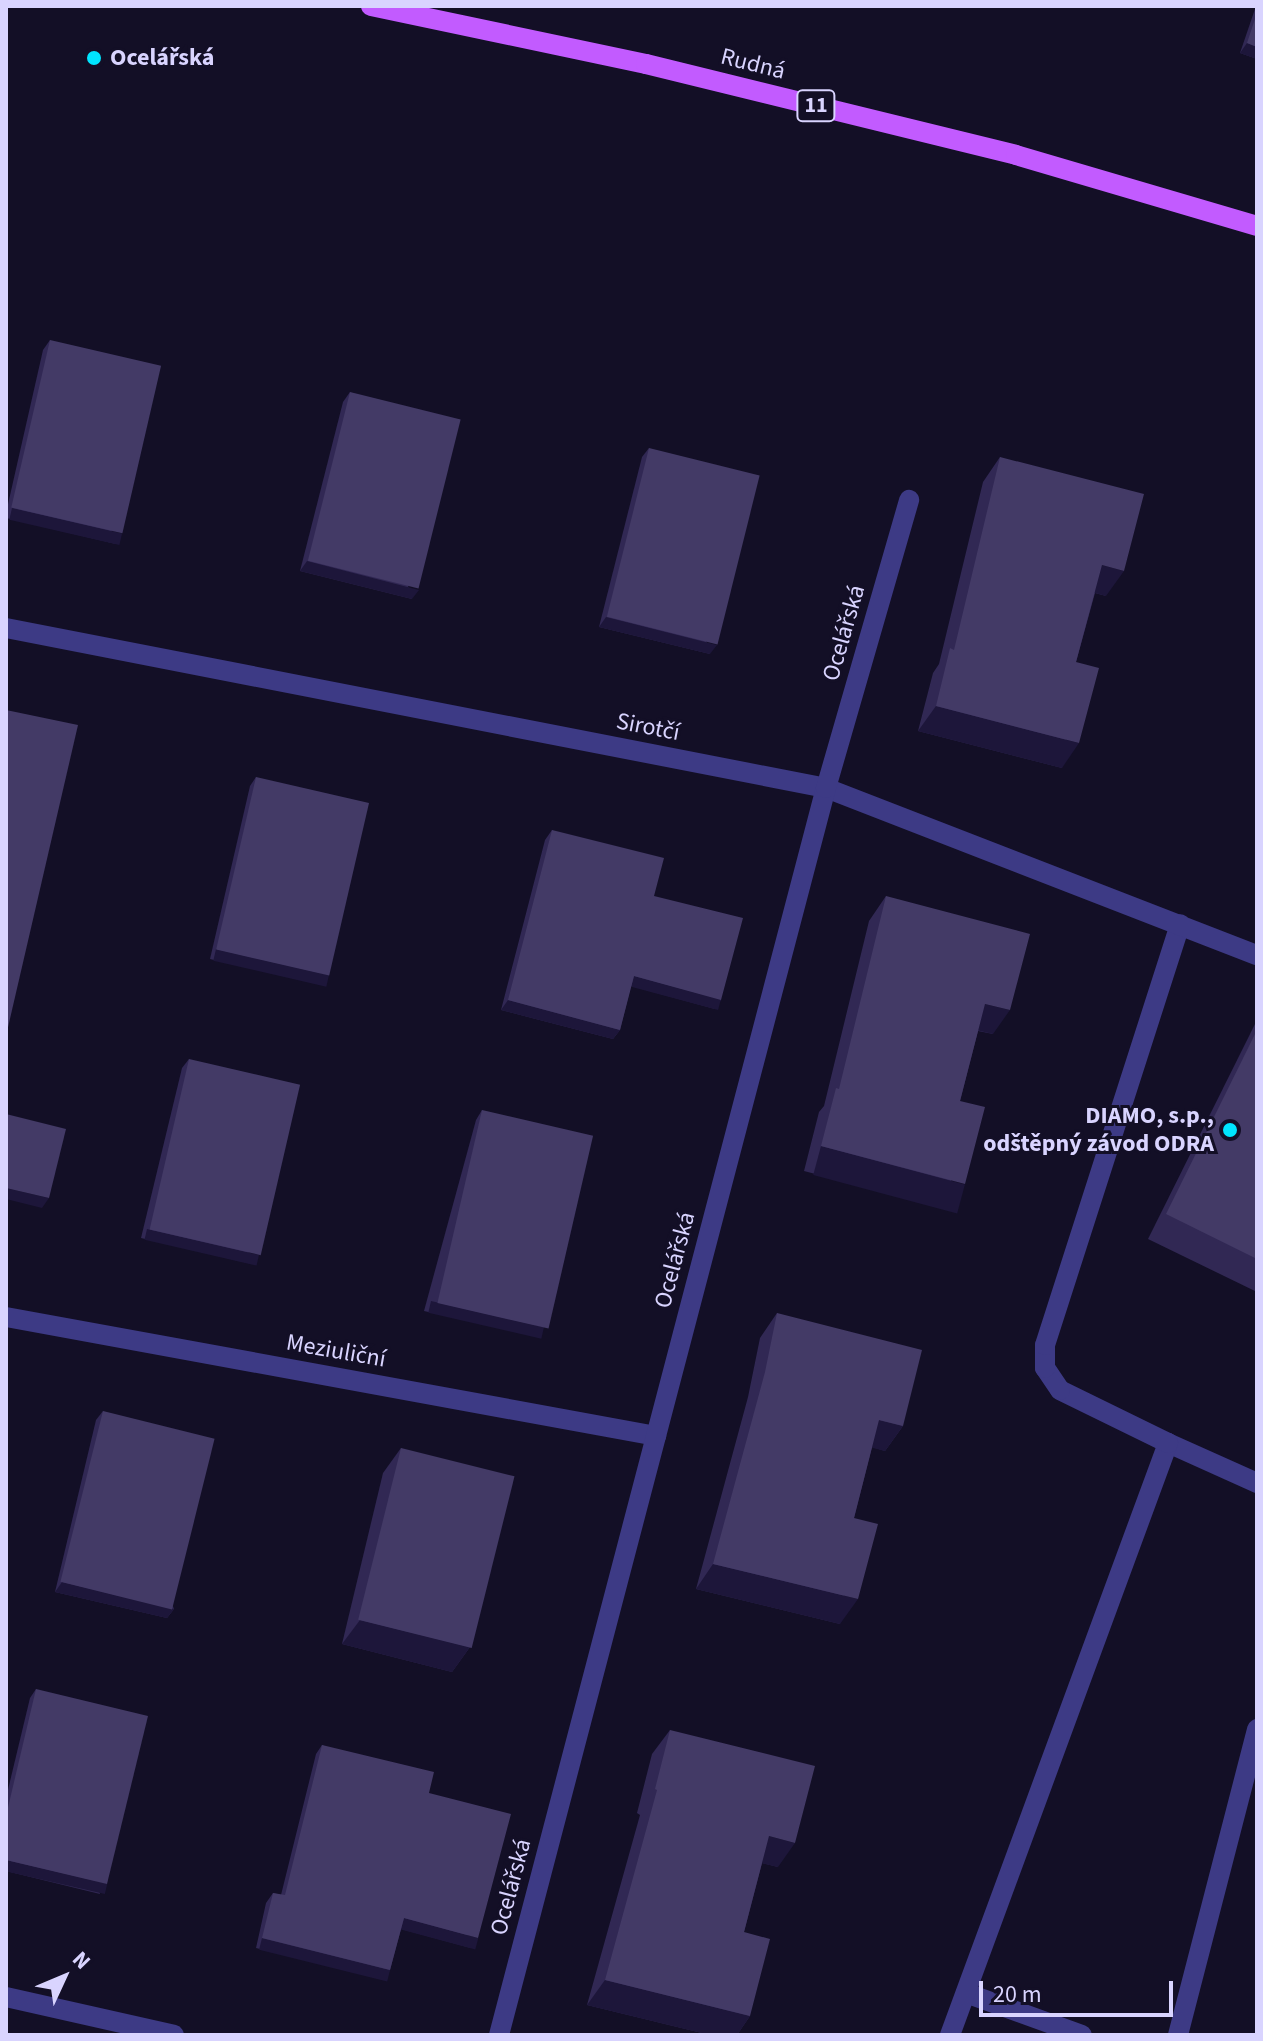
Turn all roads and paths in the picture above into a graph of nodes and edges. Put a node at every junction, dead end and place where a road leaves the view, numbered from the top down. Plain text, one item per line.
1 (371, 6) edge
2 (1257, 226) edge
3 (909, 500) dead end
4 (6, 628) edge
5 (826, 788) junction
6 (1180, 924) junction
7 (1257, 955) edge
8 (6, 1317) edge
9 (656, 1436) junction
10 (1168, 1443) junction
11 (1257, 1483) edge
12 (1257, 1729) edge
13 (966, 1993) junction
14 (6, 1997) edge
15 (174, 2035) edge
16 (499, 2035) edge
17 (950, 2035) edge
18 (1082, 2035) edge
19 (1178, 2035) edge

1 - 2 main road, Rudná / 11
3 - 5 street, Ocelářská
4 - 5 street, Sirotčí
5 - 6 street, Sirotčí
5 - 9 street, Ocelářská
6 - 7 street, Sirotčí
6 - 10 street
8 - 9 street, Meziuliční
9 - 16 street, Ocelářská
10 - 11 street
10 - 13 street
12 - 19 street
13 - 17 street
13 - 18 street
14 - 15 street

